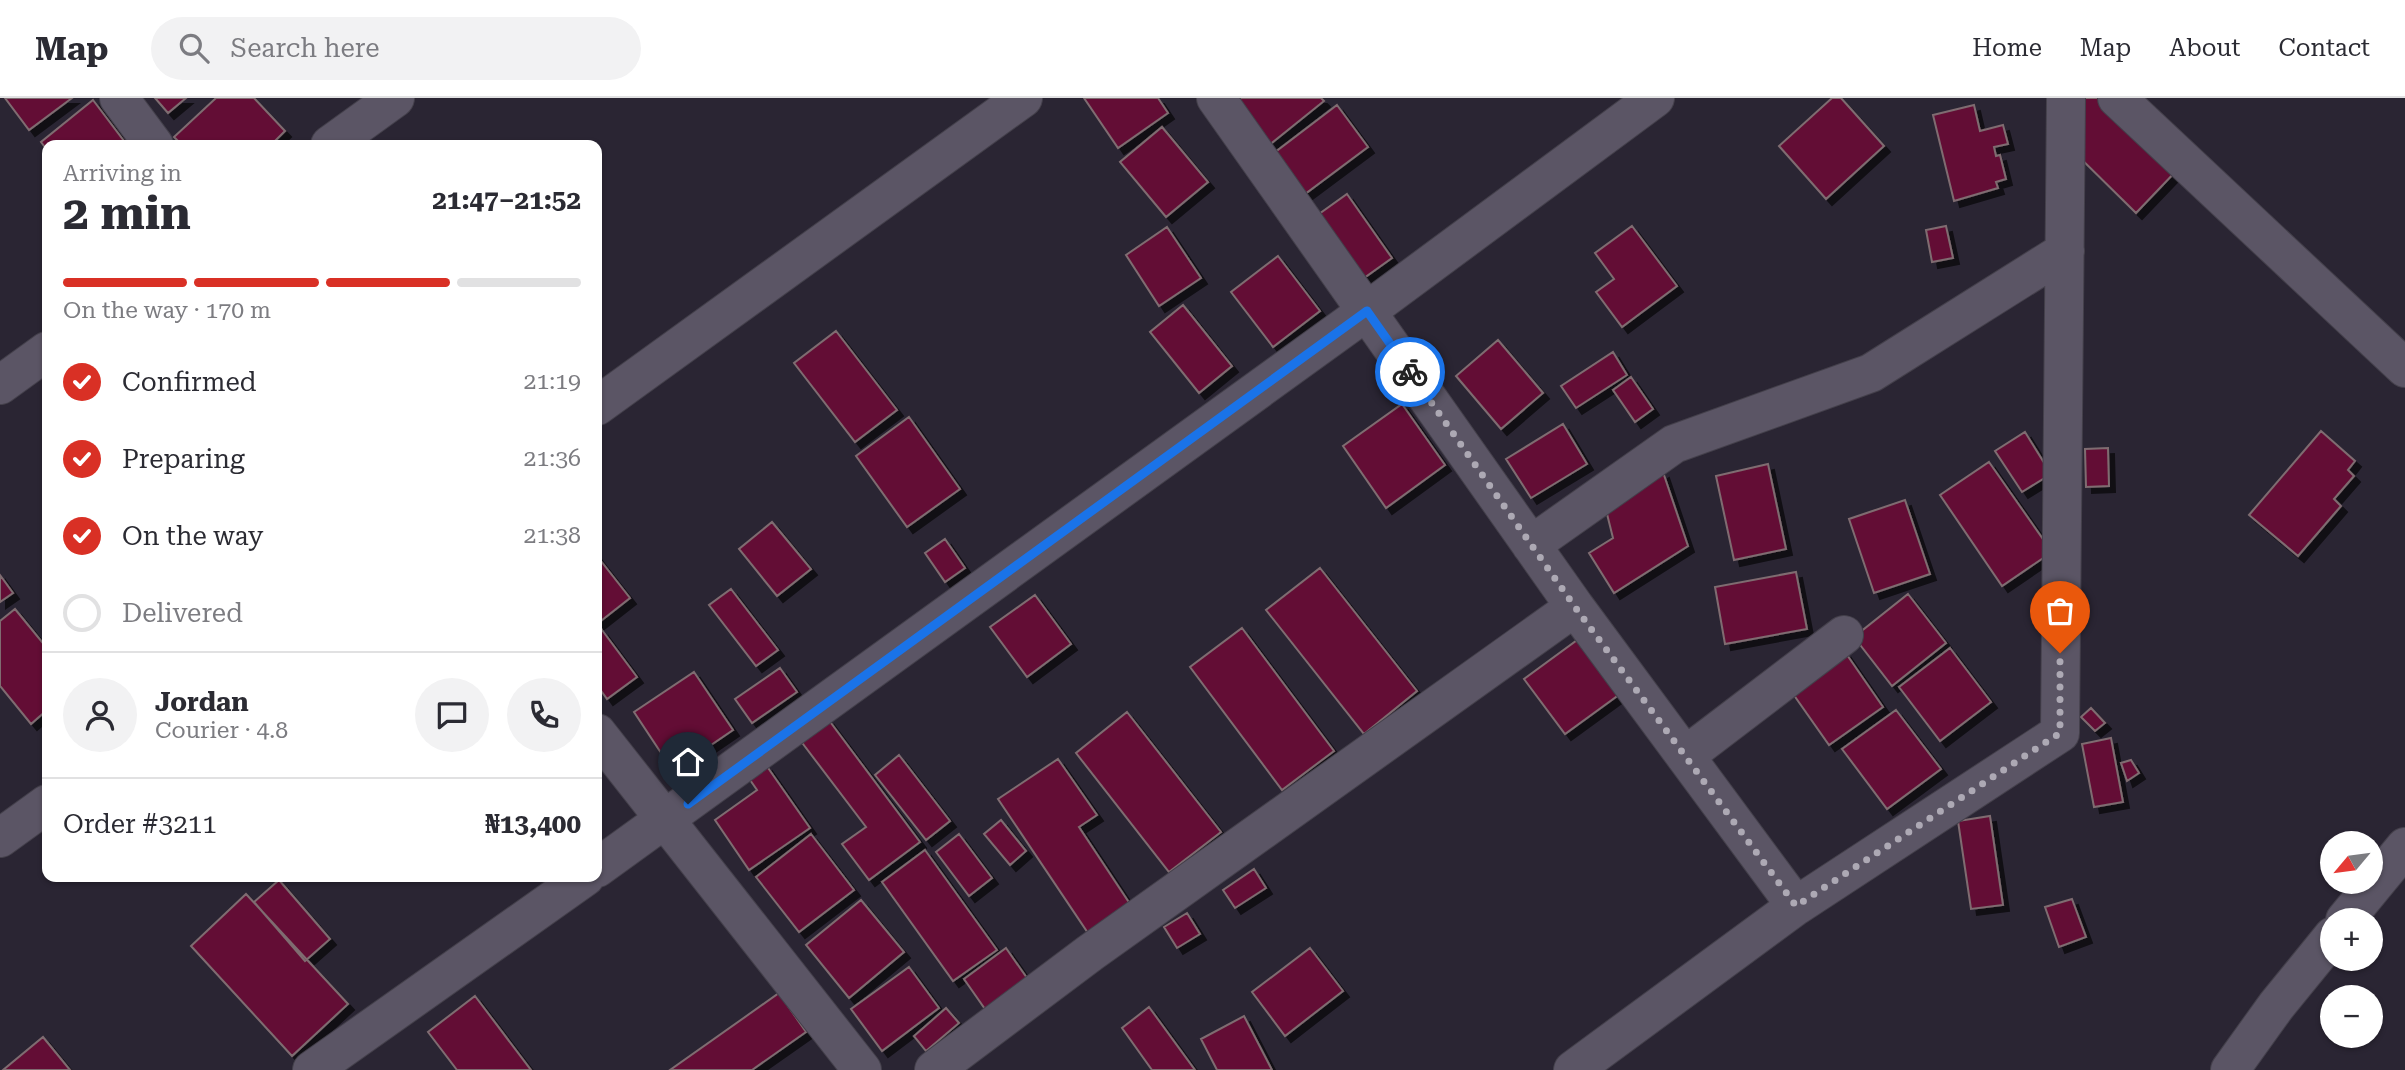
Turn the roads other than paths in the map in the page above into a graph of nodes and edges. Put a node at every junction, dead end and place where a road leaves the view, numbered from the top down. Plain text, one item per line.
1 (119, 98) edge
2 (395, 98) edge
3 (1023, 98) edge
4 (1216, 98) edge
5 (1655, 98) edge
6 (2066, 98) edge
7 (2118, 98) edge
8 (150, 140) edge
9 (337, 140) edge
10 (2065, 251) junction
11 (1367, 311) junction
12 (42, 355) edge
13 (2405, 368) edge
14 (0, 385) edge
15 (602, 402) edge
16 (1531, 545) junction
17 (1575, 607) junction
18 (1844, 635) dead end
19 (602, 739) edge
20 (1685, 756) junction
21 (42, 808) edge
22 (665, 820) junction
23 (0, 838) edge
24 (2405, 847) edge
25 (602, 864) edge
26 (578, 882) edge
27 (1796, 906) junction
28 (2356, 908) edge
29 (2320, 952) edge
30 (312, 1070) edge
31 (862, 1070) edge
32 (934, 1070) edge
33 (1573, 1070) edge
34 (2230, 1070) edge

1 - 8 street
2 - 9 street
3 - 15 street
4 - 11 street
5 - 11 street
6 - 10 street
7 - 13 street
10 - 16 street
10 - 27 street
11 - 16 street
11 - 22 street
12 - 14 street
16 - 17 street
17 - 20 street
17 - 32 street
18 - 20 street
19 - 22 street
20 - 27 street
21 - 23 street
22 - 25 street
22 - 31 street
24 - 28 street
26 - 30 street
27 - 33 street
29 - 34 street

